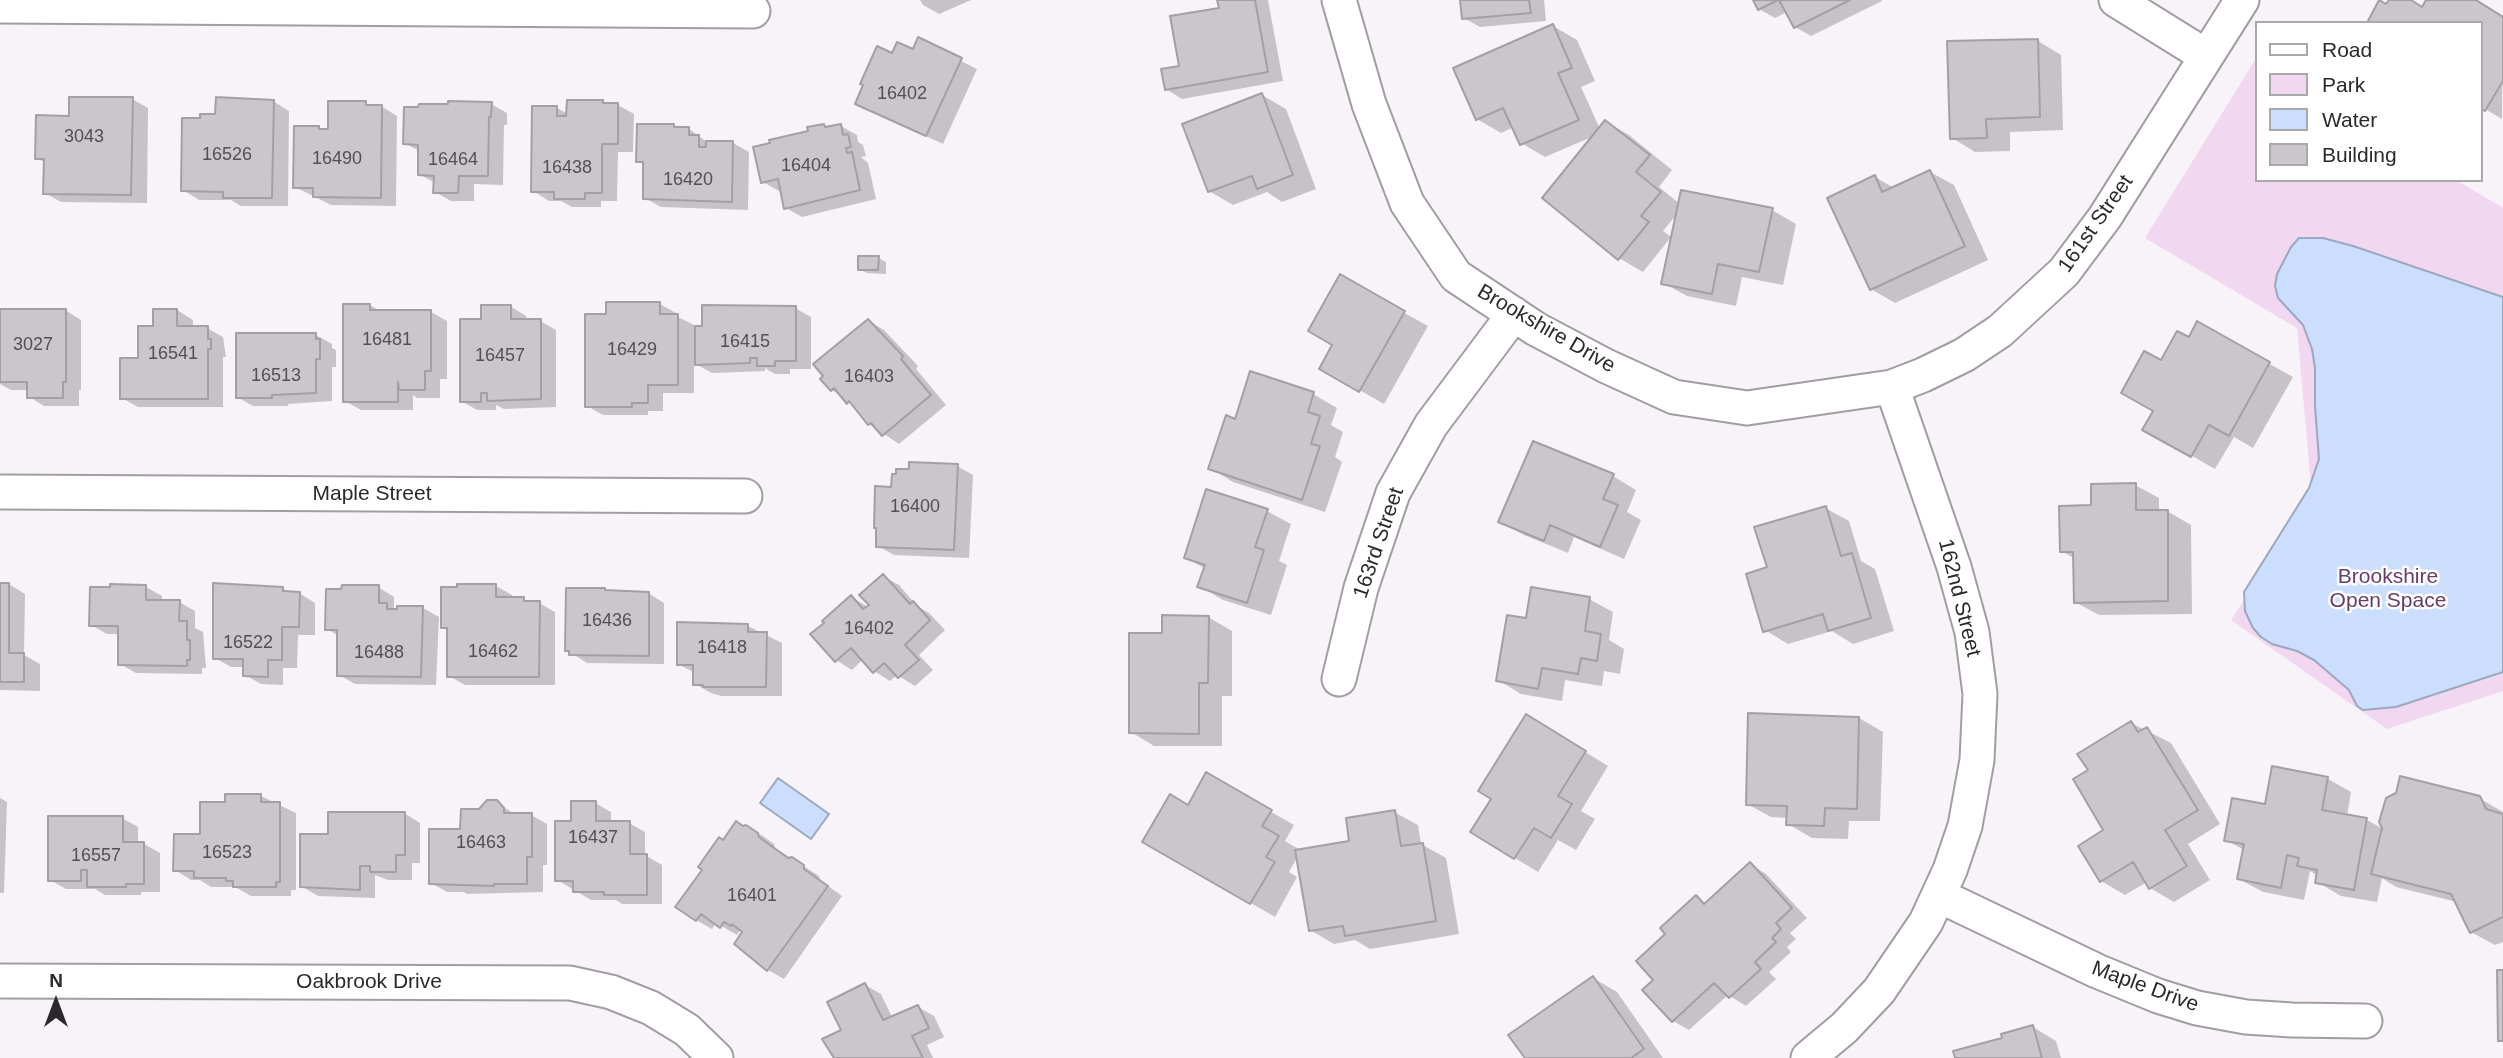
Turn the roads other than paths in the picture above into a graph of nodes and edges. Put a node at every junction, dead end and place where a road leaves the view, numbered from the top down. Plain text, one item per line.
1 (1339, 0) edge
2 (2116, 0) edge
3 (2242, 0) edge
4 (0, 6) edge
5 (753, 11) dead end
6 (2206, 56) junction
7 (1514, 314) junction
8 (1892, 387) junction
9 (0, 492) edge
10 (745, 496) dead end
11 (1339, 680) dead end
12 (1940, 896) junction
13 (0, 981) edge
14 (2365, 1021) dead end
15 (716, 1058) edge
16 (1808, 1058) edge

1 - 7 street, Brookshire Drive
2 - 6 street
3 - 6 street, 161st Street
4 - 5 street
6 - 8 street, 161st Street
7 - 8 street, Brookshire Drive
7 - 11 street, 163rd Street
8 - 12 street, 162nd Street
9 - 10 street, Maple Street
12 - 14 street, Maple Drive
12 - 16 street, 162nd Street
13 - 15 street, Oakbrook Drive

